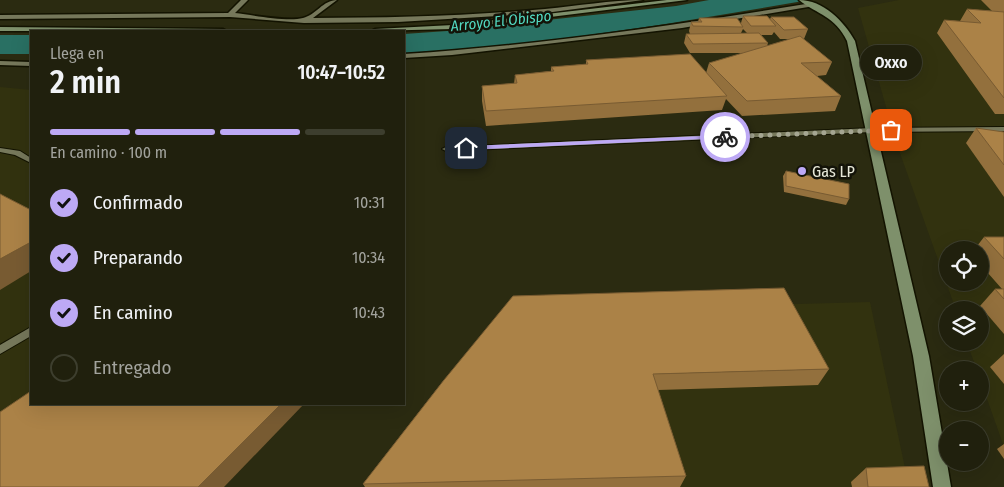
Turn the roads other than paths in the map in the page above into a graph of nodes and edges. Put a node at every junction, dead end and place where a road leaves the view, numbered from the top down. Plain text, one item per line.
1 (245, 0) edge
2 (334, 0) edge
3 (640, 0) edge
4 (684, 0) edge
5 (807, 2) edge
6 (230, 15) junction
7 (0, 17) edge
8 (304, 20) junction
9 (0, 29) edge
10 (112, 30) edge
11 (395, 30) edge
12 (0, 56) edge
13 (405, 56) edge
14 (30, 57) edge
15 (0, 63) edge
16 (30, 64) edge
17 (1004, 128) edge
18 (872, 130) junction
19 (446, 149) dead end
20 (0, 150) edge
21 (30, 160) edge
22 (30, 331) edge
23 (0, 350) edge
24 (942, 487) edge

1 - 6 street
2 - 8 street
3 - 8 street
4 - 11 street
5 - 13 street
5 - 18 street
6 - 7 street
6 - 8 street
9 - 10 street
12 - 14 street
15 - 16 street
17 - 18 lane
18 - 19 lane
18 - 24 street
20 - 21 lane
22 - 23 lane

